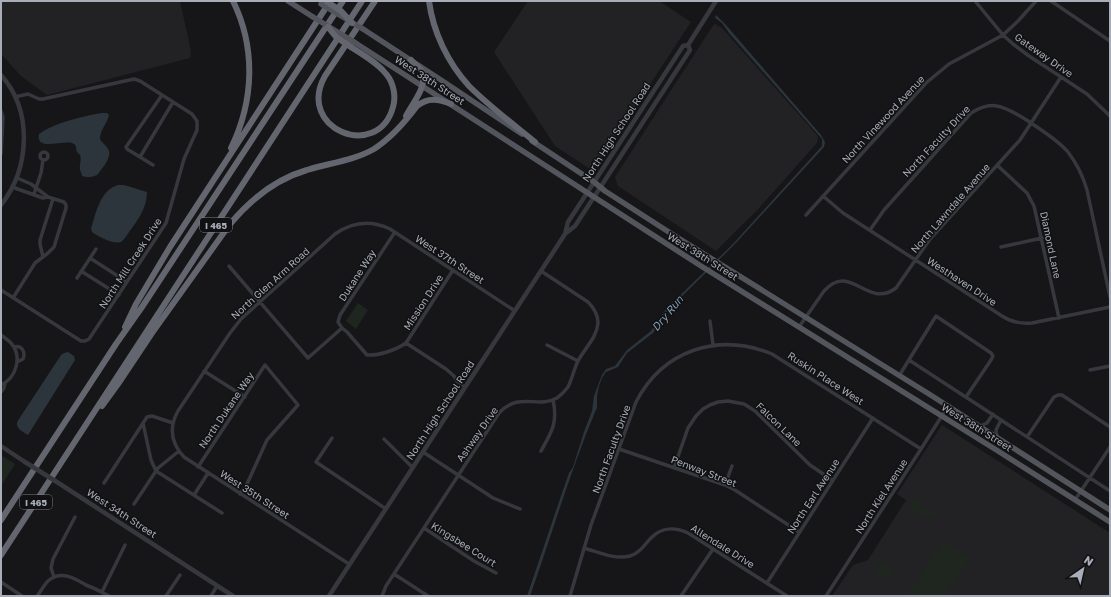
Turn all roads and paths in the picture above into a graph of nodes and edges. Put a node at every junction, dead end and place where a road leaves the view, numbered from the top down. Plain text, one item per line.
1 (233, 1) edge
2 (288, 1) edge
3 (330, 1) edge
4 (343, 1) edge
5 (362, 1) edge
6 (374, 1) edge
7 (429, 1) edge
8 (716, 1) edge
9 (975, 1) edge
10 (1036, 1) edge
11 (1051, 1) edge
12 (321, 2) edge
13 (352, 23) joint
14 (328, 27) joint
15 (1003, 35) junction
16 (1110, 41) edge
17 (353, 44) junction
18 (688, 45) junction
19 (411, 60) junction
20 (1, 75) edge
21 (1061, 77) junction
22 (422, 86) junction
23 (162, 95) junction
24 (15, 97) junction
25 (173, 102) junction
26 (451, 104) junction
27 (1, 111) edge
28 (1110, 116) edge
29 (403, 123) junction
30 (1031, 124) junction
31 (534, 142) junction
32 (1, 154) edge
33 (140, 157) junction
34 (43, 160) dead end
35 (153, 165) dead end
36 (998, 165) junction
37 (220, 171) junction
38 (17, 178) junction
39 (594, 182) junction
40 (12, 187) junction
41 (36, 187) junction
42 (600, 188) junction
43 (587, 192) junction
44 (34, 194) junction
45 (823, 196) junction
46 (48, 197) junction
47 (594, 197) junction
48 (54, 199) junction
49 (1, 205) edge
50 (806, 215) dead end
51 (375, 224) joint
52 (870, 230) junction
53 (395, 232) junction
54 (565, 234) junction
55 (1042, 238) junction
56 (1001, 247) dead end
57 (96, 249) dead end
58 (43, 257) junction
59 (90, 258) junction
60 (915, 260) junction
61 (229, 266) dead end
62 (453, 270) junction
63 (81, 271) junction
64 (541, 271) junction
65 (77, 278) dead end
66 (127, 282) junction
67 (1, 290) edge
68 (119, 295) junction
69 (1110, 297) edge
70 (13, 298) junction
71 (260, 302) junction
72 (1110, 307) edge
73 (515, 311) junction
74 (805, 318) junction
75 (1059, 318) junction
76 (710, 321) dead end
77 (799, 327) junction
78 (342, 328) junction
79 (1, 335) edge
80 (406, 343) junction
81 (116, 344) junction
82 (547, 344) dead end
83 (713, 345) junction
84 (14, 347) junction
85 (909, 360) junction
86 (578, 361) junction
87 (17, 362) junction
88 (1110, 366) edge
89 (1090, 370) dead end
90 (204, 371) junction
91 (899, 376) junction
92 (3, 384) edge
93 (465, 387) junction
94 (1, 392) edge
95 (244, 397) junction
96 (966, 397) junction
97 (553, 400) junction
98 (948, 406) junction
99 (993, 414) junction
100 (942, 416) junction
101 (873, 418) junction
102 (1001, 420) junction
103 (143, 423) junction
104 (173, 423) junction
105 (980, 426) junction
106 (1110, 426) edge
107 (997, 437) junction
108 (1027, 437) junction
109 (332, 438) dead end
110 (384, 440) dead end
111 (1, 446) edge
112 (1110, 447) edge
113 (619, 448) junction
114 (70, 449) junction
115 (921, 450) junction
116 (179, 451) junction
117 (541, 451) dead end
118 (423, 452) junction
119 (732, 466) dead end
120 (198, 467) junction
121 (413, 468) junction
122 (674, 468) junction
123 (156, 471) junction
124 (208, 473) junction
125 (458, 475) junction
126 (1090, 478) junction
127 (832, 480) junction
128 (104, 483) dead end
129 (724, 486) junction
130 (1081, 491) junction
131 (1110, 491) edge
132 (240, 494) junction
133 (194, 495) junction
134 (1075, 500) junction
135 (134, 504) dead end
136 (520, 508) dead end
137 (386, 509) junction
138 (1110, 510) edge
139 (222, 513) dead end
140 (75, 517) dead end
141 (1, 520) edge
142 (1110, 522) edge
143 (424, 528) junction
144 (799, 532) junction
145 (125, 545) dead end
146 (584, 548) junction
147 (712, 549) junction
148 (1, 555) edge
149 (349, 564) junction
150 (496, 573) dead end
151 (394, 574) junction
152 (180, 575) dead end
153 (54, 577) junction
154 (1, 582) edge
155 (767, 583) junction
156 (217, 586) junction
157 (102, 592) junction
158 (827, 595) edge
159 (22, 596) edge
160 (37, 596) edge
161 (109, 596) edge
162 (166, 596) edge
163 (211, 596) edge
164 (233, 596) edge
165 (329, 596) edge
166 (382, 596) edge
167 (428, 596) edge
168 (570, 596) edge
169 (681, 596) edge
170 (787, 596) edge

1 - 37 highway
2 - 14 main road, bridge
3 - 37 highway
4 - 81 highway, I 465
5 - 114 highway, I 465
6 - 17 highway
7 - 31 highway
8 - 18 street, North High School Road
9 - 15 street, Gateway Drive
10 - 15 street, North Vinewood Avenue
11 - 16 street
12 - 13 highway, bridge
13 - 19 main road, West 38th Street, bridge
14 - 17 highway, bridge
15 - 21 street, Gateway Drive
15 - 45 street, North Vinewood Avenue
17 - 22 main road, West 38th Street
18 - 39 street, North High School Road
18 - 42 street, North High School Road
19 - 22 highway
19 - 31 main road, West 38th Street
20 - 24 street
21 - 28 street, Gateway Drive
21 - 30 street, North Lawndale Avenue
22 - 26 main road, West 38th Street
22 - 29 highway
23 - 24 street
23 - 25 street
23 - 33 street
24 - 38 street
25 - 33 street
25 - 66 street, North Mill Creek Drive
26 - 29 highway
26 - 43 main road, West 38th Street
27 - 32 street
29 - 114 highway
30 - 36 street, North Lawndale Avenue
30 - 52 street, North Faculty Drive
30 - 69 street, North Faculty Drive
31 - 39 main road, West 38th Street
33 - 35 street
34 - 41 street
36 - 55 street, Diamond Lane
36 - 60 street, North Lawndale Avenue
37 - 81 highway
38 - 40 street
38 - 41 street
39 - 42 main road, West 38th Street
39 - 43 street, North High School Road
40 - 44 street
40 - 49 street
41 - 44 street
41 - 46 street
42 - 47 street, North High School Road
42 - 74 main road, West 38th Street
43 - 47 main road, West 38th Street
43 - 54 street, North High School Road
44 - 46 street
45 - 50 street, North Vinewood Avenue
45 - 52 street, Westhaven Drive
46 - 48 street
47 - 54 street, North High School Road
47 - 77 main road, West 38th Street
48 - 58 street
48 - 58 street
51 - 53 street, West 37th Street
51 - 71 street, North Glen Arm Road
52 - 60 street, Westhaven Drive
53 - 62 street, West 37th Street
53 - 78 street, Dukane Way
54 - 64 street, North High School Road
55 - 56 street
55 - 75 street, Diamond Lane
57 - 59 street
58 - 70 street
59 - 63 street
59 - 66 street
60 - 74 street, North Lawndale Avenue
60 - 75 street, Westhaven Drive
61 - 71 street
62 - 73 street, West 37th Street
62 - 80 street, Mission Drive
63 - 65 street
63 - 68 street
64 - 73 street, North High School Road
64 - 86 street
66 - 68 street, North Mill Creek Drive
67 - 70 street
68 - 70 street, North Mill Creek Drive
71 - 78 street
71 - 90 street, North Glen Arm Road
72 - 75 street, Westhaven Drive
73 - 93 street, North High School Road
74 - 77 street, North Lawndale Avenue
74 - 91 main road, West 38th Street
76 - 83 street
77 - 100 main road, West 38th Street
78 - 80 street
79 - 84 street
80 - 93 street
81 - 141 highway, I 465
82 - 86 street
83 - 101 street, Ruskin Place West
83 - 113 street, North Faculty Drive
84 - 87 street
84 - 87 street
85 - 91 street
85 - 96 street
85 - 96 street
86 - 97 street
87 - 92 street
88 - 89 street
90 - 95 street
90 - 104 street, North Glen Arm Road
91 - 98 main road, West 38th Street
92 - 94 street
93 - 118 street, North High School Road
95 - 120 street, North Dukane Way
95 - 132 street, North Dukane Way
96 - 99 street
97 - 117 street
97 - 125 street, Ashway Drive
98 - 100 street, North Kiel Avenue
98 - 105 main road, West 38th Street
99 - 102 street
99 - 105 street
100 - 115 street, North Kiel Avenue
100 - 134 main road, West 38th Street
101 - 115 street, Ruskin Place West
101 - 127 street, North Earl Avenue
102 - 107 street
102 - 108 street
103 - 104 street
103 - 123 street
103 - 128 street
104 - 116 street, West 35th Street
105 - 107 main road, West 38th Street
106 - 108 street
107 - 130 main road, West 38th Street
108 - 126 street
109 - 137 street
110 - 121 street
111 - 156 street, West 34th Street, bridge
112 - 126 street
113 - 122 street, Penway Street
113 - 146 street, North Faculty Drive
114 - 148 highway, I 465
115 - 158 street, North Kiel Avenue
116 - 120 street, West 35th Street
116 - 123 street
118 - 121 street, North High School Road
118 - 125 street
119 - 129 street
120 - 124 street, West 35th Street
121 - 137 street, North High School Road
122 - 127 street, Falcon Lane
122 - 129 street, Penway Street
123 - 133 street
123 - 135 street
124 - 132 street, West 35th Street
124 - 133 street
125 - 136 street
125 - 143 street, Ashway Drive
126 - 130 street
126 - 131 street
127 - 144 street, North Earl Avenue
129 - 144 street, Penway Street
130 - 134 street
130 - 138 main road, West 38th Street
132 - 149 street, West 35th Street
133 - 139 street
134 - 142 main road, West 38th Street
137 - 149 street, North High School Road
140 - 153 street
143 - 150 street, Kingsbee Court
143 - 151 street, Ashway Drive
144 - 155 street, North Earl Avenue
145 - 157 street
146 - 147 street, Allendale Drive
146 - 168 street, North Faculty Drive
147 - 155 street, Allendale Drive
147 - 169 street
149 - 165 street, North High School Road
151 - 166 street, Ashway Drive
151 - 167 street
152 - 162 street
153 - 157 street
153 - 160 street
154 - 159 street
155 - 170 street, Allendale Drive
156 - 163 street
156 - 164 street, West 34th Street
157 - 161 street

